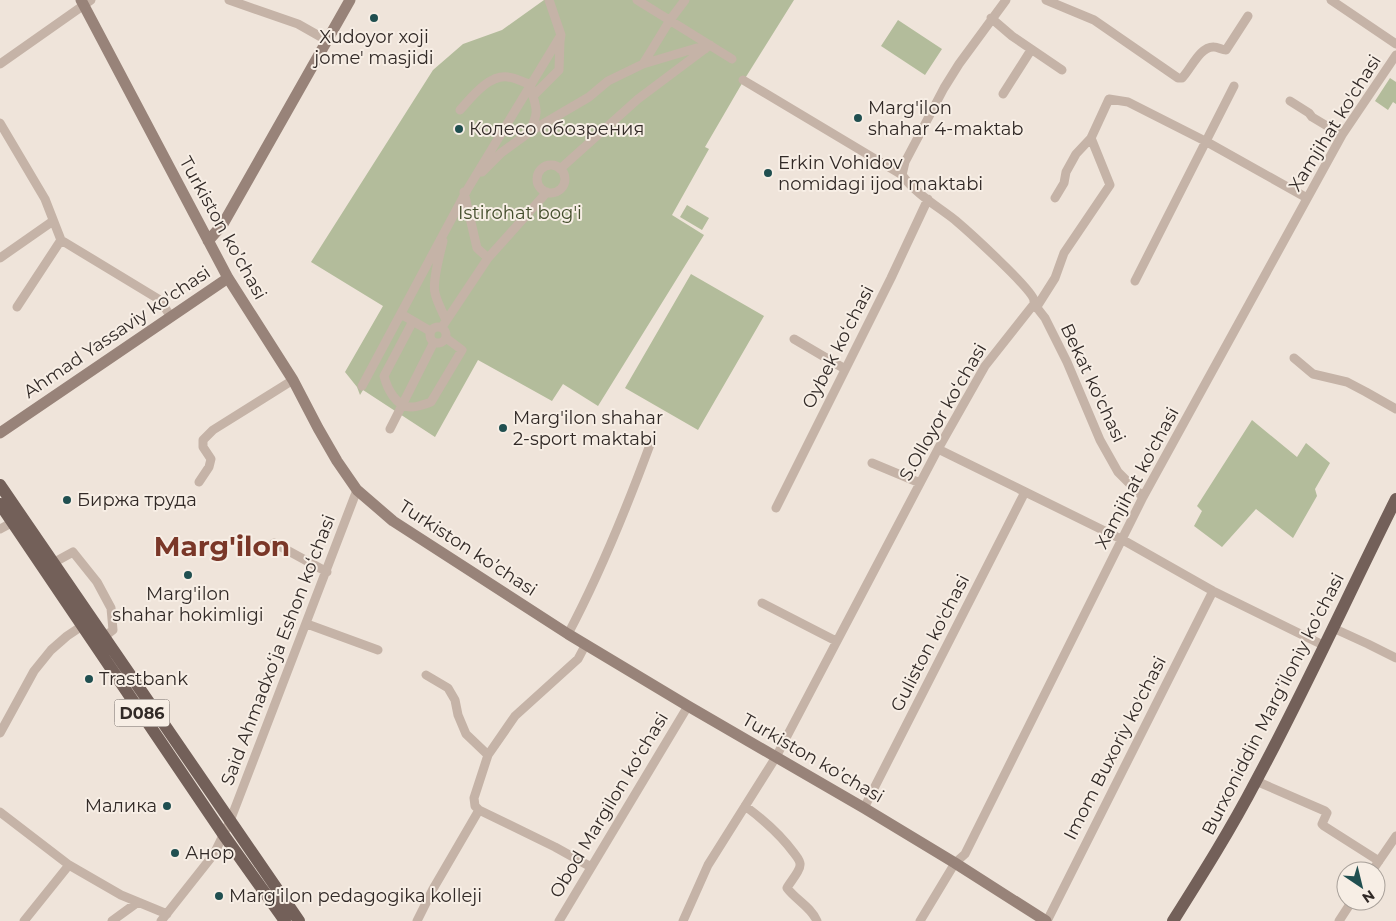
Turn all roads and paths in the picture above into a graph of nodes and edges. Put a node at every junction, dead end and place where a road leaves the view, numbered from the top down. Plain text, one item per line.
1 (229, 0) edge
2 (350, 0) edge
3 (549, 0) edge
4 (637, 0) edge
5 (685, 0) edge
6 (1006, 0) edge
7 (1046, 0) edge
8 (1331, 0) edge
9 (85, 2) edge
10 (1248, 16) dead end
11 (991, 18) junction
12 (670, 20) junction
13 (561, 35) junction
14 (328, 41) junction
15 (1396, 44) edge
16 (708, 47) junction
17 (1031, 50) junction
18 (1396, 55) edge
19 (732, 58) dead end
20 (0, 64) edge
21 (643, 64) junction
22 (1062, 70) dead end
23 (743, 80) dead end
24 (531, 85) junction
25 (1234, 86) dead end
26 (1003, 94) dead end
27 (534, 95) junction
28 (1290, 101) dead end
29 (460, 110) dead end
30 (0, 123) edge
31 (531, 131) junction
32 (1342, 135) junction
33 (1090, 138) junction
34 (1207, 142) junction
35 (560, 169) junction
36 (902, 176) junction
37 (465, 190) junction
38 (547, 192) junction
39 (1054, 198) dead end
40 (1307, 198) junction
41 (928, 199) junction
42 (54, 221) junction
43 (445, 232) junction
44 (61, 240) junction
45 (208, 241) junction
46 (0, 258) edge
47 (488, 258) junction
48 (228, 278) junction
49 (1135, 281) dead end
50 (1035, 306) junction
51 (17, 307) dead end
52 (401, 314) junction
53 (171, 317) junction
54 (413, 321) junction
55 (444, 323) junction
56 (430, 331) junction
57 (446, 338) junction
58 (794, 339) dead end
59 (434, 342) junction
60 (1294, 358) dead end
61 (845, 369) junction
62 (293, 380) junction
63 (362, 386) dead end
64 (402, 405) junction
65 (1396, 409) edge
66 (390, 429) dead end
67 (0, 433) edge
68 (651, 442) dead end
69 (938, 449) junction
70 (872, 463) dead end
71 (198, 482) dead end
72 (920, 483) junction
73 (0, 485) edge
74 (357, 490) junction
75 (1025, 492) junction
76 (1143, 497) junction
77 (1396, 499) edge
78 (0, 504) edge
79 (776, 508) dead end
80 (1392, 518) edge
81 (13, 522) junction
82 (0, 529) edge
83 (1122, 540) junction
84 (274, 543) dead end
85 (53, 563) junction
86 (327, 572) junction
87 (1213, 591) junction
88 (762, 604) dead end
89 (307, 624) junction
90 (82, 626) junction
91 (1334, 628) junction
92 (568, 634) junction
93 (104, 637) junction
94 (836, 641) junction
95 (586, 644) junction
96 (1325, 646) junction
97 (378, 650) dead end
98 (1396, 658) edge
99 (426, 675) dead end
100 (688, 706) junction
101 (0, 733) edge
102 (488, 755) junction
103 (776, 757) junction
104 (1256, 782) junction
105 (745, 806) junction
106 (864, 808) junction
107 (480, 810) junction
108 (0, 812) edge
109 (230, 821) junction
110 (223, 834) junction
111 (1396, 836) edge
112 (1379, 861) joint
113 (955, 863) junction
114 (69, 865) junction
115 (591, 867) junction
116 (138, 902) junction
117 (164, 917) edge
118 (24, 921) edge
119 (112, 921) edge
120 (285, 921) edge
121 (299, 921) edge
122 (417, 921) edge
123 (559, 921) edge
124 (683, 921) edge
125 (817, 921) edge
126 (920, 921) edge
127 (1046, 921) edge
128 (1173, 921) edge

1 - 14 street
2 - 14 main road
3 - 13 street
4 - 12 street
5 - 12 street
6 - 11 street
7 - 10 street
8 - 15 street
9 - 20 street
9 - 45 main road, Turkiston ko’chasi
11 - 17 street
11 - 36 street
12 - 16 street
12 - 21 street
13 - 24 street
13 - 27 street
14 - 45 main road
16 - 19 street
16 - 21 street
16 - 35 street
17 - 22 street
17 - 26 street
18 - 32 street, Xamjihat ko'chasi
21 - 31 street
23 - 36 street
24 - 27 street
24 - 29 street
24 - 37 street
25 - 34 street
27 - 31 street
28 - 32 street
30 - 42 street
31 - 37 street
32 - 40 street, Xamjihat ko'chasi
33 - 34 street
33 - 39 street
33 - 50 street, S.Olloyor koʻchasi
34 - 40 street
34 - 49 street
35 - 38 street
35 - 38 street
36 - 41 street
37 - 43 street
37 - 47 street
38 - 47 street
40 - 76 street, Xamjihat ko'chasi
41 - 50 street
41 - 61 street, Oybek koʻchasi
42 - 44 street
42 - 46 street
43 - 52 street
43 - 55 street
44 - 51 street
44 - 53 street
45 - 48 main road, Turkiston ko’chasi
47 - 55 street
48 - 53 main road, Ahmad Yassaviy ko'chasi
48 - 62 main road, Turkiston ko’chasi
50 - 69 street, S.Olloyor koʻchasi
50 - 76 street, Bekat ko'chasi
52 - 54 street
52 - 63 street
53 - 67 main road, Ahmad Yassaviy ko'chasi
54 - 56 street
54 - 64 street
55 - 56 street
55 - 57 street
56 - 59 street
57 - 59 street
57 - 64 street
58 - 61 street
59 - 64 street
60 - 65 street
61 - 79 street, Oybek koʻchasi
62 - 71 street
62 - 74 main road, Turkiston ko’chasi
64 - 66 street
68 - 92 street
69 - 72 street, S.Olloyor koʻchasi
69 - 75 street
70 - 72 street
72 - 94 street, S.Olloyor koʻchasi
73 - 85 main road, D086
74 - 86 street, Said Ahmadxoʻja Eshon koʻchasi
74 - 92 main road, Turkiston ko’chasi
75 - 83 street
75 - 106 street, Guliston ko'chasi
76 - 83 street, Xamjihat ko'chasi
77 - 80 main road, Burxoniddin Marg’iloniy ko’chasi
78 - 81 main road, D086
80 - 91 main road, Burxoniddin Marg’iloniy ko’chasi
81 - 82 street
81 - 90 main road, D086
83 - 87 street
83 - 113 street, Xamjihat ko'chasi
84 - 86 street
85 - 93 main road, D086
85 - 93 street
86 - 89 street, Said Ahmadxoʻja Eshon koʻchasi
87 - 96 street
87 - 127 street, Imom Buxoriy ko'chasi
88 - 94 street
89 - 97 street
89 - 109 street, Said Ahmadxoʻja Eshon koʻchasi
90 - 101 street
90 - 110 main road, D086
91 - 96 main road, Burxoniddin Marg’iloniy ko’chasi
91 - 98 street
92 - 95 main road, Turkiston ko’chasi
93 - 109 main road, D086
94 - 103 street, S.Olloyor koʻchasi
95 - 100 main road, Turkiston ko’chasi
95 - 102 street
96 - 104 main road, Burxoniddin Marg’iloniy ko’chasi
99 - 102 street
100 - 103 main road, Turkiston ko’chasi
100 - 115 street, Obod Margilon koʻchasi
102 - 107 street
103 - 105 street, S.Olloyor koʻchasi
103 - 106 main road, Turkiston ko’chasi
104 - 112 street
104 - 128 main road, Burxoniddin Marg’iloniy ko’chasi
105 - 124 street, S.Olloyor koʻchasi
105 - 125 street
106 - 113 main road, Turkiston ko’chasi
107 - 115 street
107 - 122 street
108 - 114 street
109 - 110 street, Said Ahmadxoʻja Eshon koʻchasi
109 - 121 main road, D086
110 - 117 street, Said Ahmadxoʻja Eshon koʻchasi
110 - 120 main road, D086
111 - 112 street
113 - 126 street, Xamjihat ko'chasi
113 - 127 main road, Turkiston ko’chasi
114 - 116 street
114 - 118 street
115 - 123 street, Obod Margilon koʻchasi
116 - 117 street
116 - 119 street

